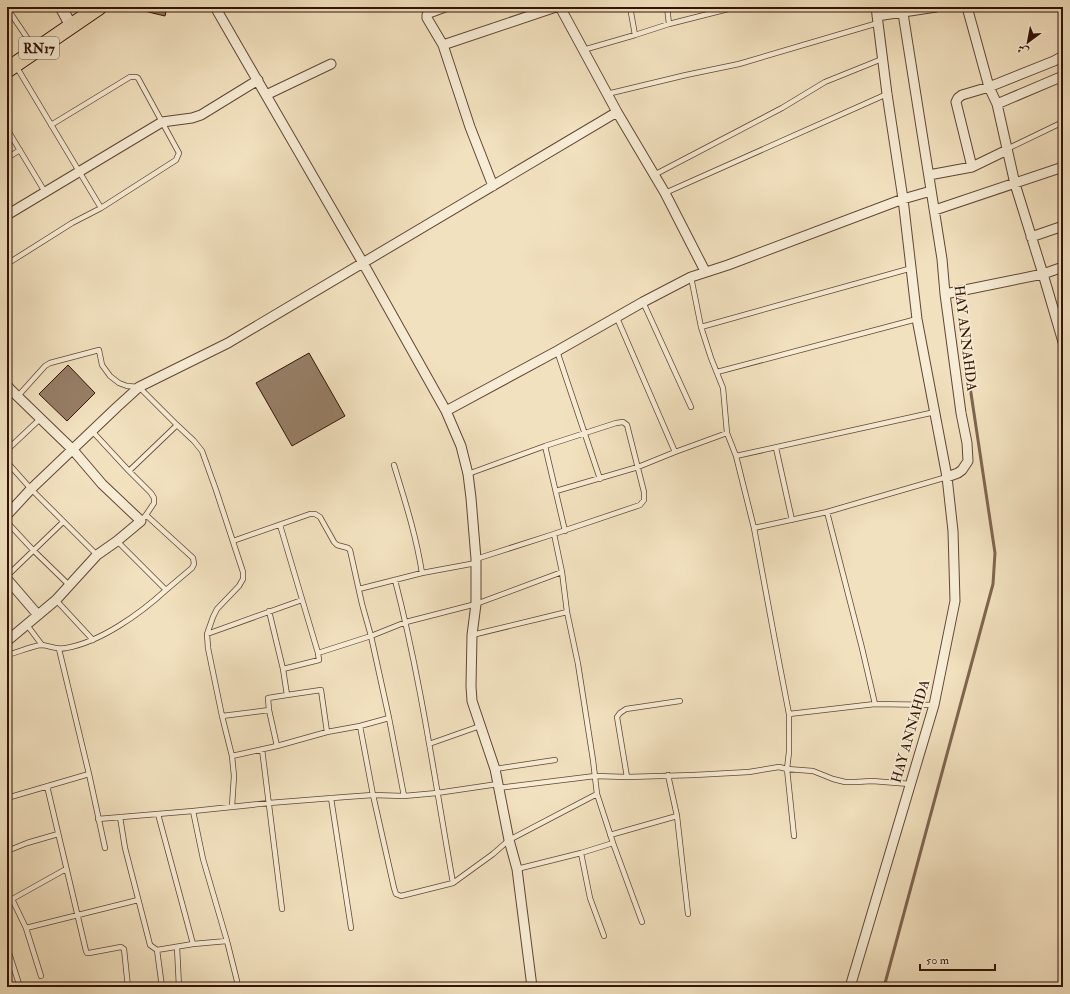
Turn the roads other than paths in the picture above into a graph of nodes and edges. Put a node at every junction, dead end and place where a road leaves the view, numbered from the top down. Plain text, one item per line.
1 (61, 7) edge
2 (99, 7) edge
3 (215, 7) edge
4 (444, 7) edge
5 (556, 7) edge
6 (560, 7) edge
7 (630, 7) edge
8 (667, 7) edge
9 (736, 7) edge
10 (936, 7) edge
11 (967, 7) edge
12 (7, 8) edge
13 (903, 10) edge
14 (877, 15) edge
15 (669, 24) junction
16 (71, 26) junction
17 (635, 35) junction
18 (443, 45) junction
19 (35, 50) junction
20 (582, 50) junction
21 (1063, 56) edge
22 (882, 59) junction
23 (331, 64) dead end
24 (11, 67) edge
25 (1063, 76) edge
26 (258, 80) junction
27 (989, 87) junction
28 (607, 94) junction
29 (887, 94) junction
30 (266, 95) junction
31 (997, 104) junction
32 (617, 112) junction
33 (162, 122) junction
34 (1063, 122) edge
35 (51, 125) junction
36 (7, 129) edge
37 (20, 150) junction
38 (1007, 150) junction
39 (7, 158) edge
40 (972, 167) junction
41 (1063, 167) edge
42 (79, 171) junction
43 (654, 175) junction
44 (930, 175) junction
45 (1015, 184) junction
46 (493, 186) junction
47 (46, 192) junction
48 (931, 192) junction
49 (664, 193) junction
50 (903, 199) junction
51 (101, 208) junction
52 (935, 210) junction
53 (7, 215) edge
54 (1063, 226) edge
55 (1031, 237) junction
56 (363, 263) junction
57 (7, 264) edge
58 (1063, 267) edge
59 (912, 268) junction
60 (705, 271) junction
61 (1043, 274) junction
62 (691, 277) junction
63 (945, 294) junction
64 (643, 302) junction
65 (1063, 307) edge
66 (1054, 310) junction
67 (617, 318) junction
68 (917, 319) junction
69 (701, 327) junction
70 (1061, 330) edge
71 (1063, 342) edge
72 (557, 351) junction
73 (717, 372) junction
74 (139, 387) junction
75 (8, 389) edge
76 (18, 396) junction
77 (691, 408) dead end
78 (446, 411) junction
79 (935, 412) junction
80 (41, 418) junction
81 (177, 425) junction
82 (92, 431) junction
83 (727, 433) junction
84 (584, 434) junction
85 (545, 446) junction
86 (776, 448) junction
87 (7, 450) edge
88 (73, 450) junction
89 (675, 452) junction
90 (736, 456) junction
91 (7, 462) edge
92 (394, 465) dead end
93 (638, 467) junction
94 (129, 471) junction
95 (468, 474) junction
96 (947, 477) junction
97 (600, 479) junction
98 (31, 489) junction
99 (556, 491) junction
100 (827, 512) junction
101 (7, 515) edge
102 (144, 518) junction
103 (792, 520) junction
104 (7, 522) edge
105 (63, 522) junction
106 (280, 525) junction
107 (754, 528) junction
108 (565, 531) junction
109 (554, 534) junction
110 (117, 541) junction
111 (233, 541) junction
112 (33, 550) junction
113 (97, 555) junction
114 (476, 561) junction
115 (562, 572) junction
116 (422, 573) junction
117 (7, 576) edge
118 (7, 579) edge
119 (395, 580) junction
120 (69, 586) junction
121 (359, 589) junction
122 (166, 590) junction
123 (56, 600) junction
124 (302, 600) junction
125 (476, 604) junction
126 (269, 611) junction
127 (567, 612) junction
128 (38, 615) junction
129 (406, 622) junction
130 (27, 625) junction
131 (207, 634) junction
132 (472, 635) junction
133 (371, 636) junction
134 (94, 640) junction
135 (7, 641) edge
136 (42, 645) junction
137 (59, 649) junction
138 (318, 653) junction
139 (7, 656) edge
140 (283, 669) junction
141 (287, 695) junction
142 (680, 701) dead end
143 (875, 704) junction
144 (934, 705) junction
145 (269, 710) junction
146 (789, 714) junction
147 (222, 716) junction
148 (389, 718) junction
149 (360, 726) junction
150 (480, 726) junction
151 (327, 732) junction
152 (429, 744) junction
153 (277, 746) junction
154 (262, 749) junction
155 (232, 756) junction
156 (555, 760) dead end
157 (495, 769) junction
158 (787, 769) junction
159 (89, 774) junction
160 (668, 775) junction
161 (595, 776) junction
162 (627, 777) junction
163 (910, 784) junction
164 (47, 786) junction
165 (498, 786) junction
166 (437, 793) junction
167 (597, 794) junction
168 (373, 795) junction
169 (404, 796) junction
170 (7, 798) edge
171 (331, 798) junction
172 (269, 803) junction
173 (232, 806) junction
174 (193, 811) junction
175 (158, 814) junction
176 (677, 816) junction
177 (120, 817) junction
178 (98, 819) junction
179 (58, 834) junction
180 (610, 835) junction
181 (794, 836) dead end
182 (509, 840) junction
183 (613, 843) junction
184 (105, 848) dead end
185 (7, 850) edge
186 (581, 853) junction
187 (66, 869) junction
188 (517, 869) junction
189 (452, 883) junction
190 (12, 899) junction
191 (138, 900) junction
192 (7, 902) edge
193 (282, 908) dead end
194 (688, 914) dead end
195 (77, 916) junction
196 (642, 922) dead end
197 (26, 928) junction
198 (351, 928) dead end
199 (604, 936) dead end
200 (228, 941) junction
201 (193, 944) junction
202 (7, 947) edge
203 (177, 947) junction
204 (157, 950) junction
205 (41, 976) dead end
206 (237, 981) dead end
207 (20, 987) edge
208 (128, 987) edge
209 (162, 987) edge
210 (179, 987) edge
211 (532, 987) edge
212 (850, 987) edge

1 - 16 street
2 - 16 main road, RN17
3 - 26 street
4 - 18 street
5 - 18 street
6 - 20 street
7 - 17 lane
8 - 15 lane
9 - 15 lane
10 - 13 street
11 - 27 street
12 - 19 lane
13 - 14 street
13 - 44 street, HAY ANNAHDA
14 - 22 street, HAY ANNAHDA
14 - 28 lane
15 - 17 lane
16 - 19 main road, RN17
17 - 20 lane
18 - 46 street
19 - 24 main road, RN17
20 - 28 street
21 - 27 street
22 - 29 street, HAY ANNAHDA
22 - 43 lane
23 - 30 street
24 - 35 lane
25 - 31 street
26 - 30 street
26 - 33 street
27 - 31 street
27 - 40 street
28 - 32 street
29 - 49 lane
29 - 50 street, HAY ANNAHDA
30 - 56 street
31 - 38 street
32 - 43 street
32 - 46 street
33 - 35 lane
33 - 42 street
33 - 51 lane
34 - 38 lane
35 - 42 lane
36 - 37 lane
37 - 39 lane
37 - 47 lane
38 - 40 street
38 - 45 street
40 - 44 street
41 - 45 street
42 - 47 street
42 - 51 lane
43 - 49 street
44 - 48 street, HAY ANNAHDA
45 - 52 street
45 - 55 street
46 - 56 street
47 - 53 street
48 - 50 street
48 - 52 street, HAY ANNAHDA
49 - 60 street
50 - 59 street, HAY ANNAHDA
50 - 60 street
51 - 57 lane
52 - 63 street, HAY ANNAHDA
54 - 55 street
55 - 61 street
56 - 74 street
56 - 78 street
58 - 61 street
59 - 68 street, HAY ANNAHDA
59 - 69 lane
60 - 62 street
61 - 63 street
61 - 66 street
62 - 64 street
62 - 69 lane
63 - 96 street, HAY ANNAHDA
64 - 67 street
64 - 77 lane
65 - 66 street
66 - 70 street
67 - 72 street
67 - 89 lane
68 - 73 lane
68 - 79 street, HAY ANNAHDA
69 - 73 lane
70 - 71 street
72 - 78 street
72 - 84 lane
73 - 83 lane
74 - 76 lane
74 - 81 lane
74 - 82 street
75 - 76 street
76 - 80 street
78 - 95 street
79 - 86 lane
79 - 96 street, HAY ANNAHDA
80 - 87 lane
80 - 88 street
81 - 94 lane
81 - 111 lane
82 - 88 street
82 - 94 lane
83 - 89 lane
83 - 90 lane
84 - 85 lane
84 - 93 lane
84 - 97 lane
85 - 95 lane
85 - 99 lane
86 - 90 lane
86 - 103 lane
88 - 98 street
88 - 102 street
89 - 93 lane
90 - 107 lane
91 - 98 lane
92 - 116 lane
93 - 97 lane
93 - 108 lane
94 - 102 lane
95 - 114 street
96 - 100 lane
96 - 144 street, HAY ANNAHDA
97 - 99 lane
98 - 101 street
98 - 105 lane
99 - 108 lane
100 - 103 lane
100 - 143 lane
102 - 110 street
102 - 122 lane
103 - 107 lane
104 - 112 lane
105 - 112 lane
105 - 113 lane
106 - 111 lane
106 - 121 lane
106 - 124 lane
107 - 146 lane
108 - 109 lane
109 - 114 lane
109 - 115 lane
110 - 113 street
110 - 122 lane
111 - 131 lane
112 - 117 lane
112 - 120 lane
113 - 120 street
114 - 116 lane
114 - 125 street
115 - 125 lane
115 - 127 lane
116 - 119 lane
118 - 128 street
119 - 121 lane
119 - 129 lane
120 - 123 street
121 - 133 lane
122 - 134 lane
123 - 128 street
123 - 134 lane
124 - 126 lane
124 - 138 lane
125 - 129 lane
125 - 132 street
126 - 131 lane
126 - 140 lane
127 - 132 lane
127 - 161 lane
128 - 130 street
129 - 133 lane
129 - 152 lane
130 - 135 street
130 - 136 lane
131 - 147 lane
132 - 150 street
133 - 138 lane
133 - 148 lane
134 - 137 lane
136 - 137 lane
136 - 139 lane
137 - 159 lane
138 - 140 lane
140 - 141 lane
141 - 145 lane
141 - 151 lane
142 - 162 lane
143 - 144 lane
143 - 146 lane
144 - 163 street, HAY ANNAHDA
145 - 147 lane
145 - 153 lane
146 - 158 lane
147 - 155 lane
148 - 149 lane
148 - 169 lane
149 - 151 lane
149 - 168 lane
150 - 152 lane
150 - 157 street
151 - 153 lane
152 - 166 lane
153 - 154 lane
154 - 155 lane
154 - 172 lane
155 - 173 lane
156 - 157 lane
157 - 165 street
158 - 160 lane
158 - 163 lane
158 - 181 lane
159 - 164 lane
159 - 178 lane
160 - 162 lane
160 - 176 lane
161 - 162 lane
161 - 165 lane
161 - 167 lane
163 - 212 street, HAY ANNAHDA
164 - 170 lane
164 - 179 lane
165 - 166 lane
165 - 182 street
166 - 169 lane
166 - 189 lane
167 - 180 lane
167 - 182 lane
168 - 169 lane
168 - 171 lane
168 - 189 lane
171 - 172 lane
171 - 198 lane
172 - 173 lane
172 - 193 lane
173 - 174 lane
174 - 175 lane
174 - 200 lane
175 - 177 lane
175 - 201 lane
176 - 180 lane
176 - 194 lane
177 - 178 lane
177 - 191 lane
178 - 184 lane
179 - 185 lane
179 - 187 lane
180 - 183 lane
182 - 188 street
182 - 189 lane
183 - 186 lane
183 - 196 lane
186 - 188 lane
186 - 199 lane
187 - 190 lane
187 - 195 lane
188 - 211 street
190 - 192 lane
190 - 197 lane
191 - 195 lane
191 - 204 lane
195 - 197 lane
195 - 208 lane
197 - 205 lane
200 - 201 lane
200 - 206 lane
201 - 203 lane
202 - 207 lane
203 - 204 lane
203 - 210 lane
204 - 209 lane

